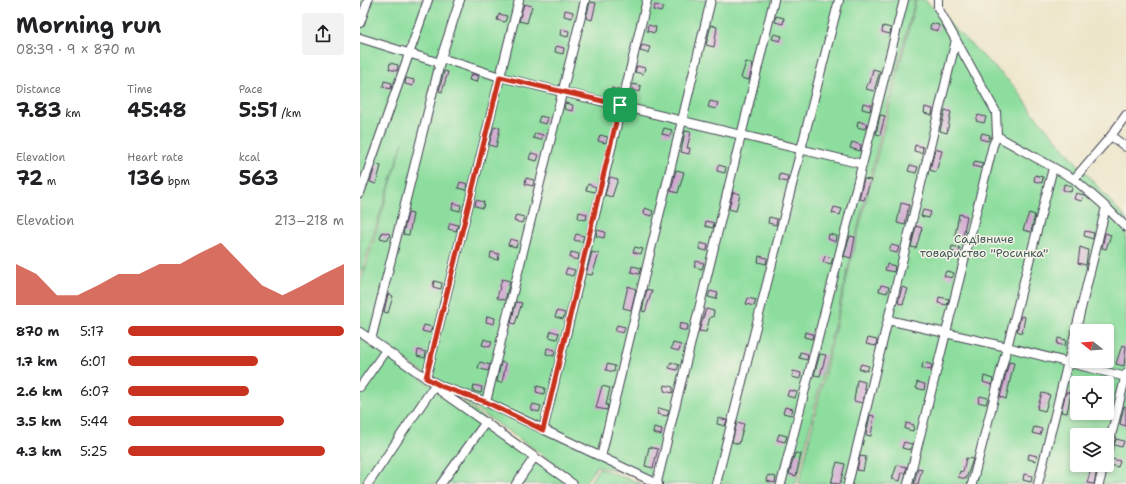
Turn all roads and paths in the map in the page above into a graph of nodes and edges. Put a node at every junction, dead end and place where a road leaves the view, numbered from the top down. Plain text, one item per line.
1 (368, 0) edge
2 (428, 0) edge
3 (460, 0) edge
4 (518, 0) edge
5 (585, 0) edge
6 (647, 0) edge
7 (711, 0) edge
8 (774, 0) edge
9 (839, 0) edge
10 (904, 0) edge
11 (938, 0) edge
12 (360, 23) edge
13 (360, 38) edge
14 (956, 40) junction
15 (409, 53) junction
16 (500, 77) junction
17 (562, 92) junction
18 (620, 105) junction
19 (1126, 115) edge
20 (681, 120) junction
21 (742, 134) junction
22 (997, 136) junction
23 (1111, 136) junction
24 (1126, 147) edge
25 (800, 151) junction
26 (862, 164) junction
27 (1053, 168) junction
28 (1074, 179) junction
29 (360, 193) edge
30 (1106, 207) junction
31 (1126, 227) edge
32 (888, 320) junction
33 (1079, 324) edge
34 (360, 332) edge
35 (945, 333) junction
36 (371, 340) junction
37 (1007, 346) junction
38 (386, 350) junction
39 (1070, 362) joint
40 (1094, 368) edge
41 (1126, 376) edge
42 (431, 382) junction
43 (360, 387) edge
44 (486, 402) junction
45 (486, 422) junction
46 (1113, 428) edge
47 (543, 430) junction
48 (601, 457) junction
49 (534, 458) junction
50 (1102, 472) edge
51 (658, 483) edge
52 (368, 484) edge
53 (441, 484) edge
54 (516, 484) edge
55 (572, 484) edge
56 (716, 484) edge
57 (781, 484) edge
58 (848, 484) edge
59 (908, 484) edge
60 (972, 484) edge
61 (1038, 484) edge
62 (1099, 484) edge

1 - 12 street
2 - 15 street
3 - 16 street
4 - 16 street
5 - 17 street
6 - 18 street
7 - 20 street
8 - 21 street
9 - 25 street
10 - 26 street
11 - 14 street
13 - 15 street
14 - 22 street
14 - 32 street
15 - 29 street
15 - 36 street
16 - 17 street
16 - 42 street
17 - 18 street
17 - 44 street
18 - 20 street
18 - 47 street
19 - 23 street
20 - 21 street
20 - 48 street
21 - 25 street
21 - 51 street
22 - 27 street
22 - 35 street
23 - 24 street
23 - 28 street
25 - 26 street
25 - 56 street
26 - 57 street
27 - 28 street
27 - 37 street
28 - 30 street
30 - 31 street
30 - 33 street
32 - 35 street
32 - 58 street
34 - 36 street
35 - 37 street
35 - 59 street
36 - 38 street
37 - 39 street
37 - 60 street
38 - 42 street
38 - 43 street
39 - 61 street
40 - 41 street
41 - 46 street
42 - 44 street
42 - 45 street
42 - 52 street
44 - 47 street
45 - 49 street
45 - 53 street
47 - 48 street
48 - 51 street
49 - 54 street
49 - 55 street
50 - 62 street

